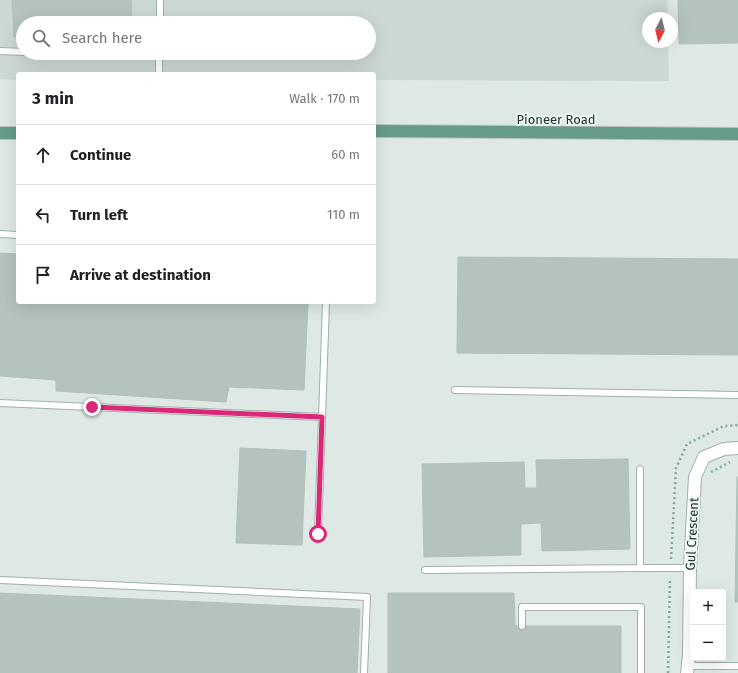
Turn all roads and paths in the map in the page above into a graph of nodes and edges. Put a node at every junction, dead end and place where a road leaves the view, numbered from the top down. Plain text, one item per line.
1 (160, 0) edge
2 (160, 16) edge
3 (0, 51) edge
4 (16, 52) edge
5 (159, 60) edge
6 (159, 72) edge
7 (376, 132) edge
8 (0, 133) edge
9 (16, 133) edge
10 (738, 134) edge
11 (0, 234) edge
12 (16, 235) edge
13 (326, 304) edge
14 (455, 390) dead end
15 (738, 395) edge
16 (0, 403) edge
17 (322, 417) junction
18 (738, 448) edge
19 (730, 462) dead end
20 (640, 469) dead end
21 (706, 476) dead end
22 (318, 534) dead end
23 (640, 568) junction
24 (690, 568) junction
25 (425, 570) dead end
26 (0, 580) edge
27 (522, 626) dead end
28 (738, 666) edge
29 (688, 669) edge
30 (364, 673) edge
31 (641, 673) edge

1 - 2 lane
3 - 4 lane
5 - 6 lane
7 - 10 main road, Pioneer Road
8 - 9 main road
11 - 12 lane
13 - 17 lane
14 - 15 lane
16 - 17 lane
17 - 22 lane
18 - 24 street, Gul Crescent
19 - 21 path
20 - 23 lane
23 - 24 lane
23 - 25 lane
24 - 29 street, Gul Crescent
26 - 30 lane
27 - 31 lane
28 - 29 lane

